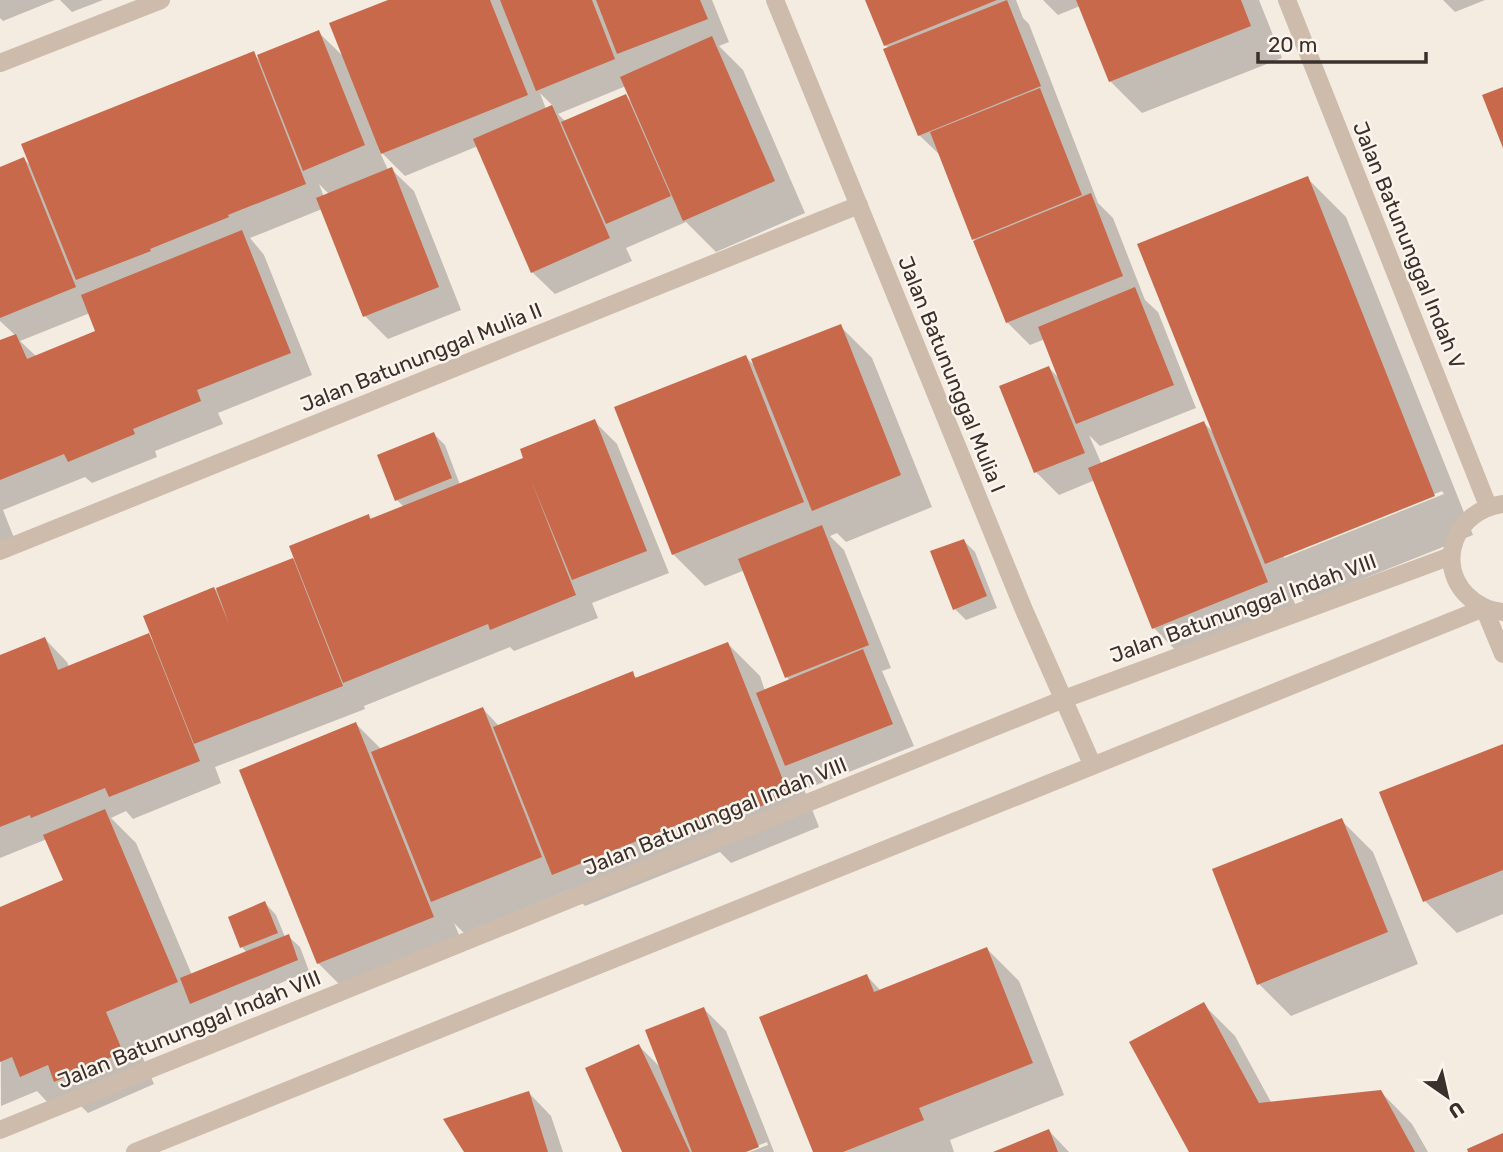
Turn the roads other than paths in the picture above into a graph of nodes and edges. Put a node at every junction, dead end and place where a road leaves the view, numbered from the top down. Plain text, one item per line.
1 (161, 0) edge
2 (775, 0) edge
3 (1287, 0) edge
4 (0, 63) edge
5 (859, 205) junction
6 (1495, 505) edge
7 (0, 551) edge
8 (1451, 556) junction
9 (1483, 608) junction
10 (1503, 612) edge
11 (1503, 654) edge
12 (1064, 699) junction
13 (1092, 764) junction
14 (0, 1130) edge
15 (135, 1152) edge

1 - 4 street
2 - 5 street, Jalan Batununggal Mulia I
3 - 6 street, Jalan Batununggal Indah V
5 - 7 street, Jalan Batununggal Mulia II
5 - 12 street, Jalan Batununggal Mulia I
6 - 8 street
8 - 9 street
8 - 12 street, Jalan Batununggal Indah VIII
9 - 10 street
9 - 11 street
9 - 13 street
12 - 13 street, Jalan Batununggal Mulia I
12 - 14 street, Jalan Batununggal Indah VIII
13 - 15 street

